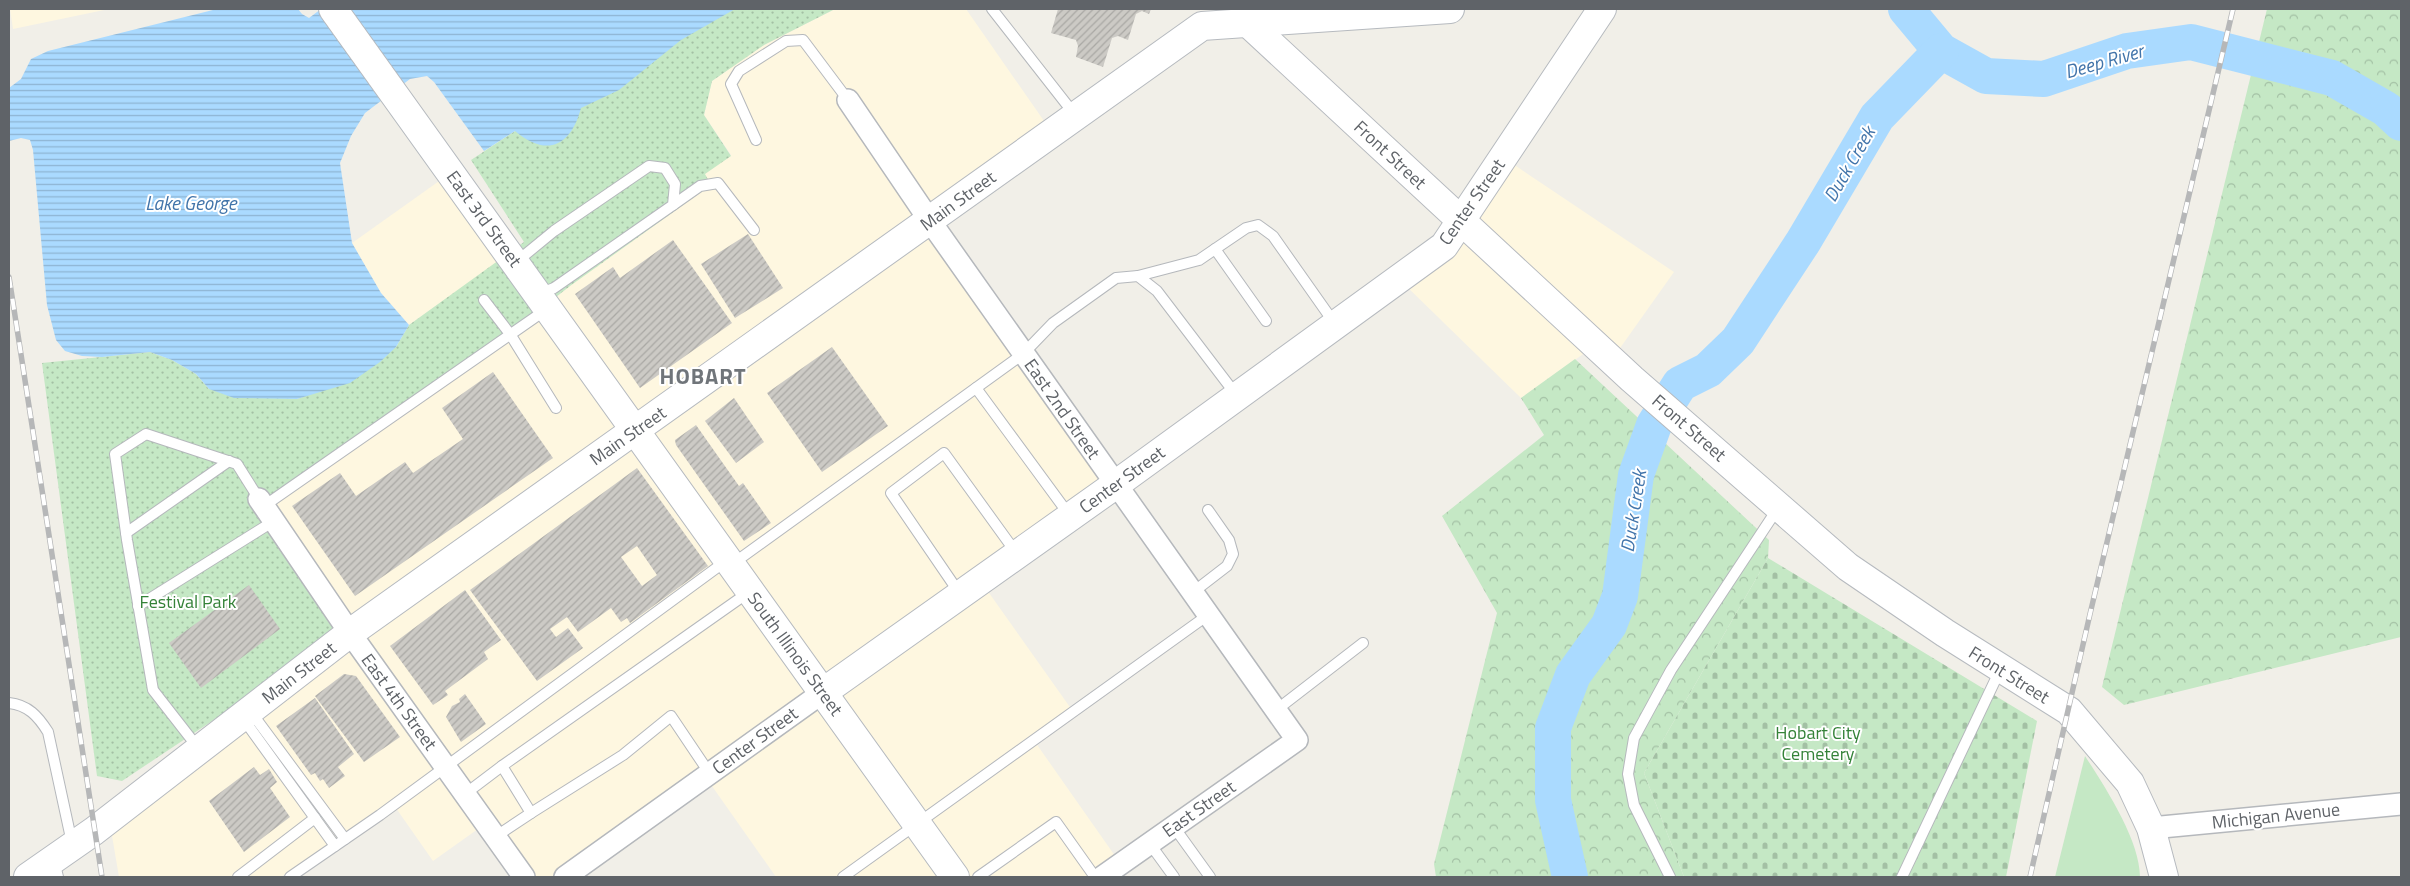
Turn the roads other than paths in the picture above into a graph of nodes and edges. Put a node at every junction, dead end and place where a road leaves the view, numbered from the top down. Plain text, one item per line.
1 (333, 9) edge
2 (992, 9) edge
3 (1450, 9) edge
4 (1602, 9) edge
5 (1347, 12) edge
6 (1240, 16) edge
7 (848, 100) joint
8 (1076, 116) junction
9 (756, 140) dead end
10 (673, 205) junction
11 (1461, 220) junction
12 (930, 221) junction
13 (754, 230) dead end
14 (1214, 249) junction
15 (515, 263) junction
16 (1138, 276) junction
17 (484, 300) dead end
18 (543, 301) junction
19 (1266, 321) dead end
20 (1335, 325) junction
21 (510, 334) junction
22 (1023, 354) junction
23 (976, 388) junction
24 (1237, 397) junction
25 (556, 408) dead end
26 (634, 431) junction
27 (229, 462) junction
28 (1115, 485) junction
29 (1779, 507) junction
30 (266, 509) junction
31 (1208, 510) dead end
32 (1071, 517) junction
33 (126, 533) junction
34 (1018, 554) junction
35 (729, 563) junction
36 (750, 592) junction
37 (1192, 592) junction
38 (961, 595) junction
39 (138, 606) junction
40 (1208, 615) junction
41 (350, 633) junction
42 (1363, 643) dead end
43 (2000, 669) junction
44 (822, 693) junction
45 (9, 702) edge
46 (1275, 711) junction
47 (246, 714) junction
48 (1296, 740) joint
49 (200, 750) junction
50 (445, 766) junction
51 (502, 766) junction
52 (710, 774) junction
53 (465, 794) junction
54 (2401, 804) edge
55 (531, 813) junction
56 (315, 818) junction
57 (918, 825) junction
58 (1174, 827) junction
59 (2151, 828) junction
60 (495, 836) junction
61 (345, 839) junction
62 (1150, 844) junction
63 (335, 846) junction
64 (61, 861) edge
65 (1104, 876) edge
66 (28, 877) edge
67 (238, 877) edge
68 (290, 877) edge
69 (524, 877) edge
70 (566, 877) edge
71 (843, 877) edge
72 (955, 877) edge
73 (978, 877) edge
74 (1174, 877) edge
75 (1210, 877) edge
76 (1670, 877) edge
77 (1902, 877) edge
78 (2164, 877) edge

1 - 15 street, East 3rd Street
2 - 8 lane
3 - 5 street, Main Street
4 - 11 street, Center Street
5 - 6 street, Main Street
6 - 8 street, Main Street
6 - 11 street, Front Street
7 - 9 lane
7 - 12 street, East 2nd Street
8 - 12 street, Main Street
10 - 13 lane
10 - 15 lane
10 - 18 lane
11 - 20 street, Center Street
11 - 29 street, Front Street
12 - 22 street, East 2nd Street
12 - 26 street, Main Street
14 - 16 lane
14 - 19 lane
14 - 20 lane
15 - 18 street, East 3rd Street
16 - 22 lane
16 - 24 lane
17 - 21 lane
18 - 21 lane
18 - 26 street, East 3rd Street
20 - 24 street, Center Street
21 - 25 lane
21 - 30 lane
22 - 23 lane
22 - 28 street, East 2nd Street
23 - 32 lane
23 - 35 lane
24 - 28 street, Center Street
26 - 35 street, South Illinois Street
26 - 41 street, Main Street
27 - 30 lane
27 - 33 lane
27 - 33 lane
28 - 32 street, Center Street
28 - 37 street, East 2nd Street
29 - 43 street, Front Street
29 - 76 lane
30 - 39 lane
30 - 41 street, East 4th Street
31 - 37 lane
32 - 34 street, Center Street
33 - 39 lane
34 - 38 street, Center Street
34 - 38 lane
35 - 36 street, South Illinois Street
35 - 50 lane
36 - 44 street, South Illinois Street
36 - 51 lane
37 - 40 street, East 2nd Street
38 - 44 street, Center Street
39 - 49 lane
40 - 46 street, East 2nd Street
40 - 57 lane
41 - 47 street, Main Street
41 - 50 street, East 4th Street
42 - 46 lane
43 - 59 street, Front Street
43 - 77 lane
44 - 52 street, Center Street
44 - 57 street, South Illinois Street
45 - 64 lane
46 - 48 street, East 2nd Street
47 - 49 street, Main Street
47 - 56 lane
47 - 61 lane
48 - 58 street, East Street
49 - 64 street, Main Street
50 - 53 street, East 4th Street
50 - 61 lane
51 - 53 lane
51 - 55 lane
52 - 55 lane
52 - 70 street, Center Street
53 - 60 street, East 4th Street
54 - 59 street, Michigan Avenue
55 - 60 lane
56 - 63 lane
56 - 67 lane
57 - 71 lane
57 - 72 street, South Illinois Street
58 - 62 street, East Street
58 - 75 lane
59 - 78 street, Front Street
60 - 69 street, East 4th Street
61 - 63 lane
62 - 65 street, East Street
62 - 74 lane
63 - 68 lane
64 - 66 street, Main Street
65 - 73 lane

